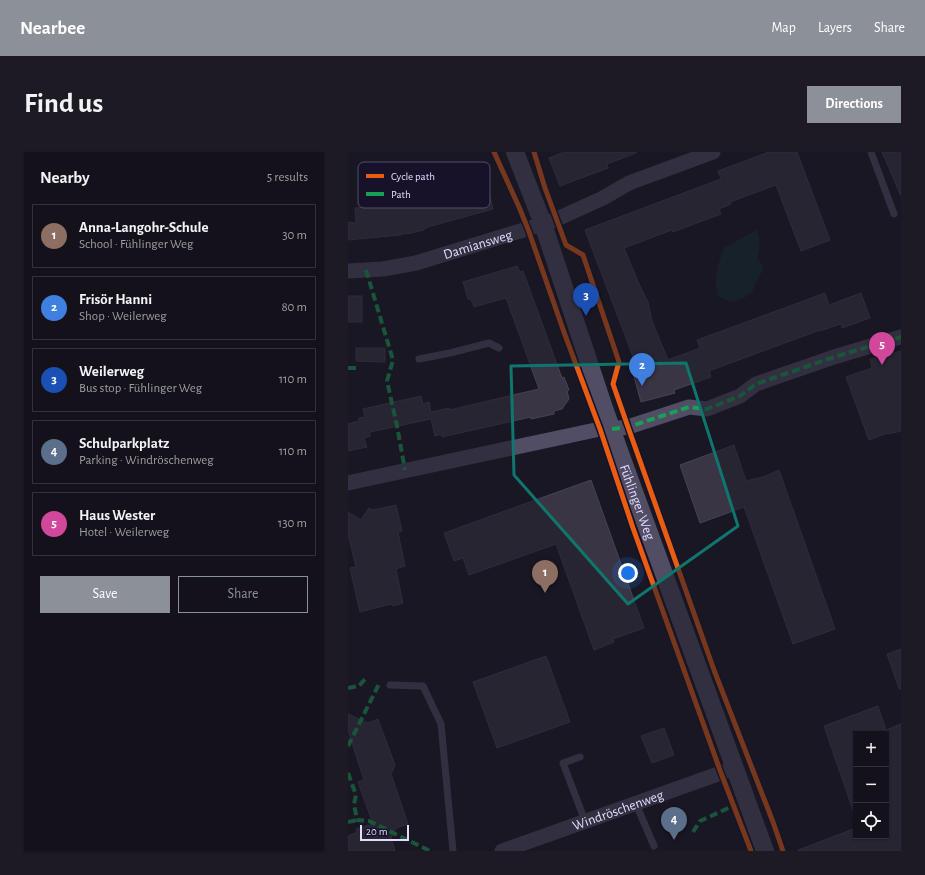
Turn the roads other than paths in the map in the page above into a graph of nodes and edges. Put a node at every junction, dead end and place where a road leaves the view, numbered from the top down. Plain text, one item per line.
1 (515, 152) edge
2 (713, 152) edge
3 (871, 152) edge
4 (894, 214) dead end
5 (544, 224) junction
6 (348, 271) edge
7 (901, 337) edge
8 (500, 348) dead end
9 (419, 359) dead end
10 (612, 429) junction
11 (348, 483) edge
12 (390, 685) dead end
13 (580, 757) dead end
14 (735, 768) junction
15 (636, 804) junction
16 (585, 821) junction
17 (654, 846) dead end
18 (453, 851) edge
19 (502, 851) edge
20 (765, 851) edge

1 - 5 street, Fühlinger Weg
2 - 5 street, Damiansweg
3 - 4 lane
5 - 6 street, Damiansweg
5 - 10 street, Fühlinger Weg
7 - 10 street
8 - 9 lane
10 - 11 street
10 - 14 street, Fühlinger Weg
12 - 18 lane
13 - 16 lane
14 - 15 street, Windröschenweg
14 - 20 street, Fühlinger Weg
15 - 16 street, Windröschenweg
15 - 17 lane
16 - 19 street, Windröschenweg

